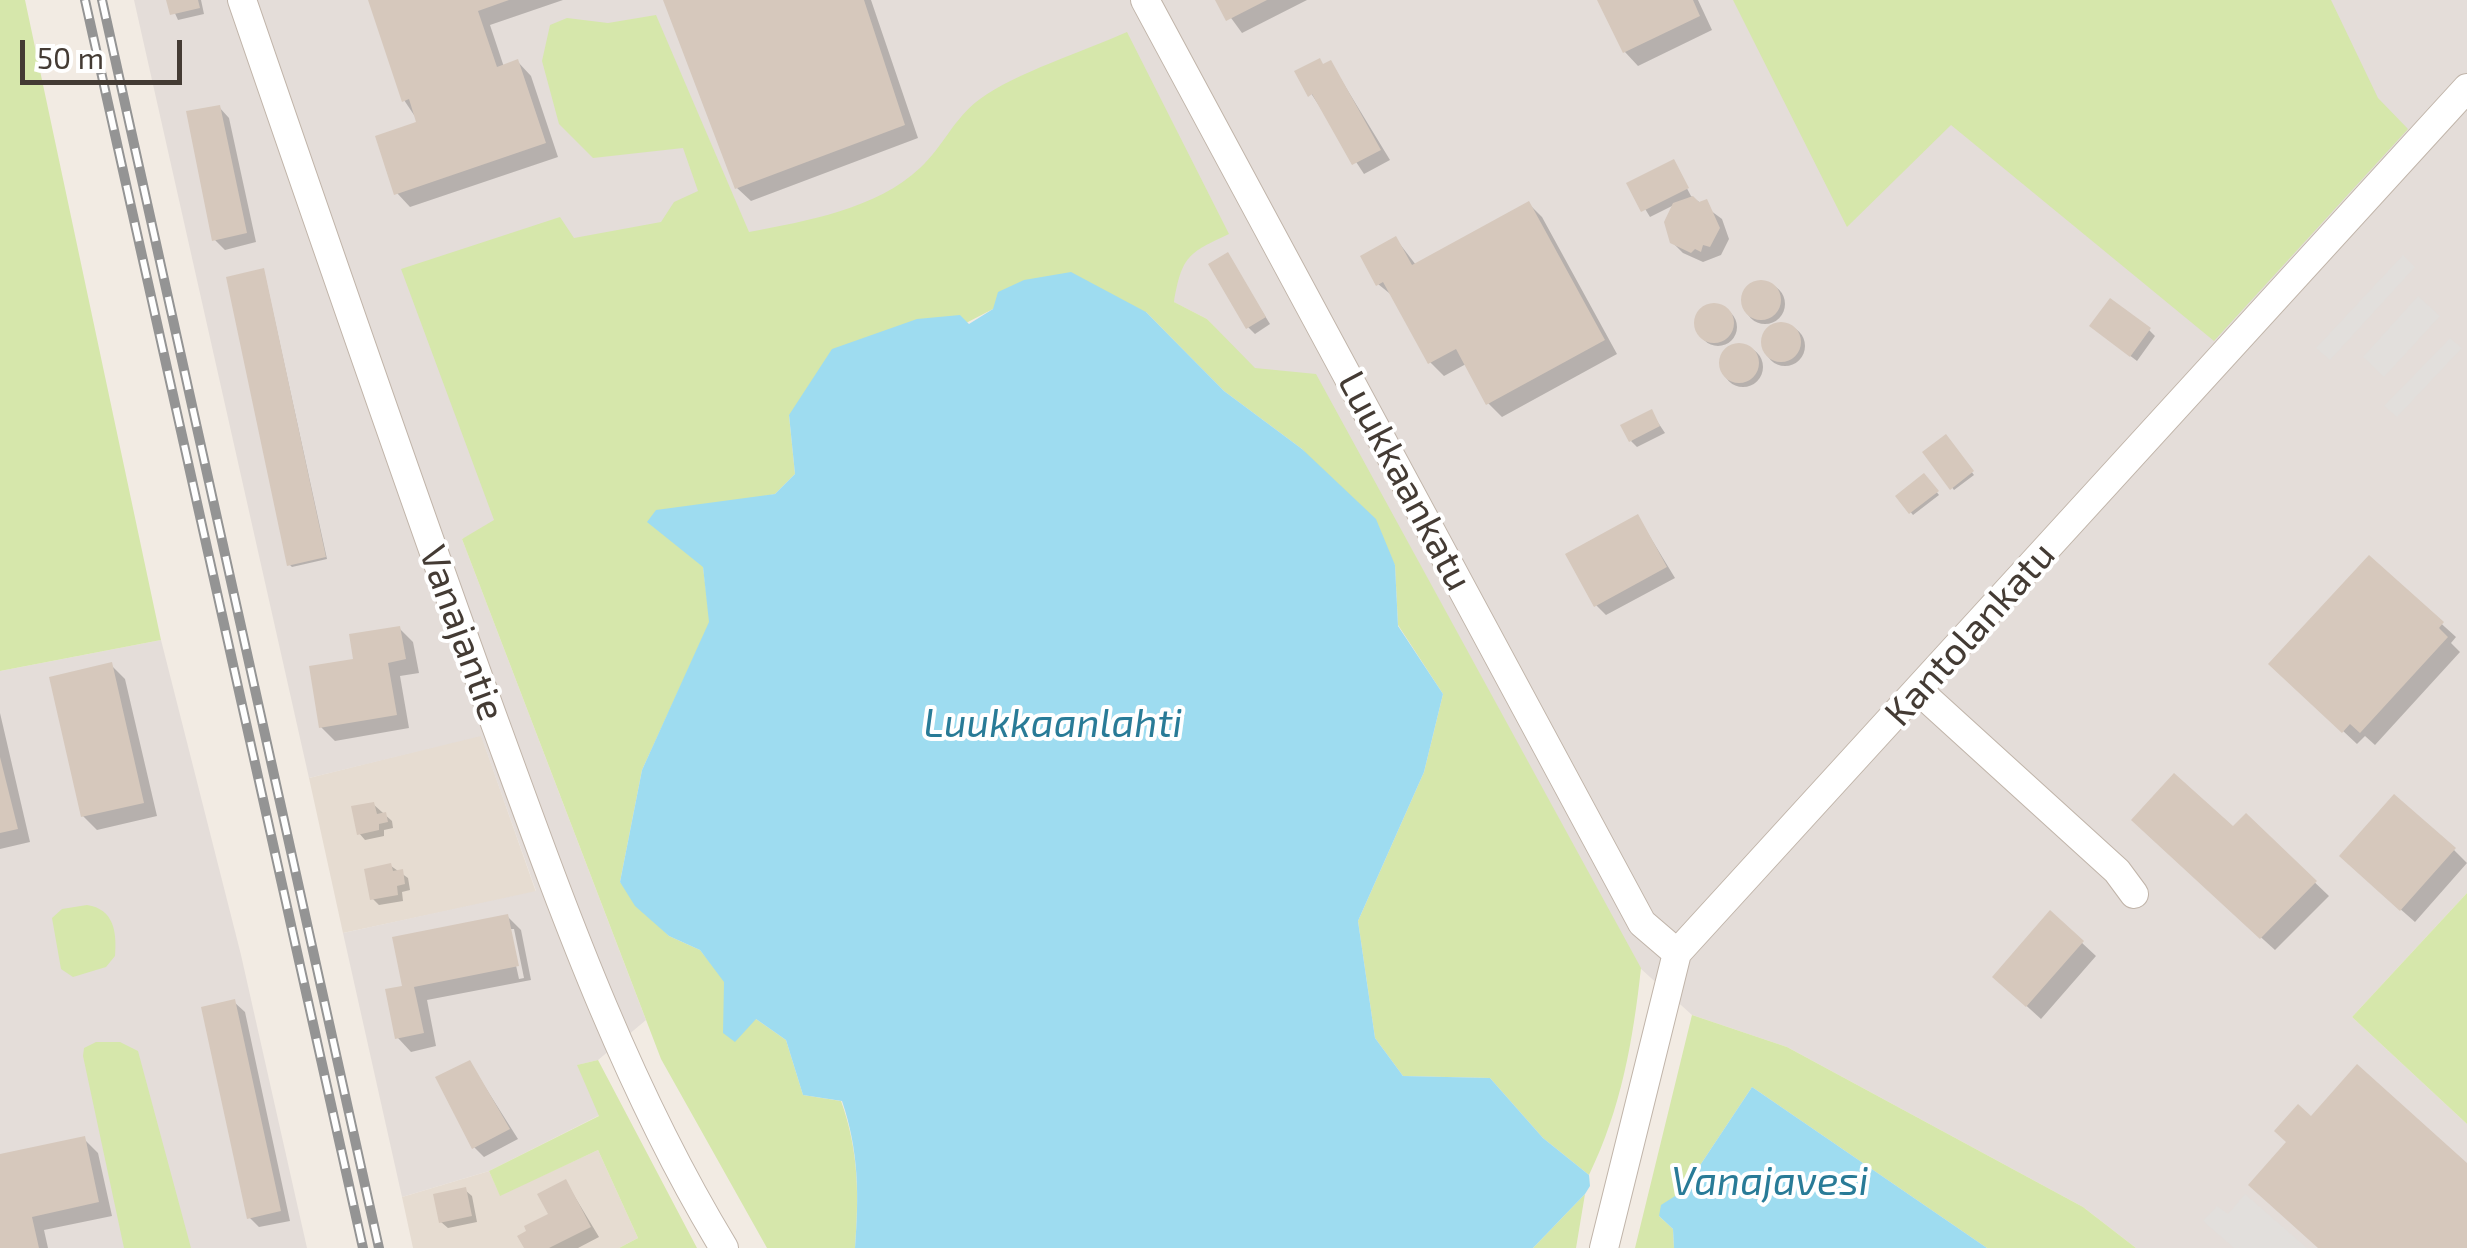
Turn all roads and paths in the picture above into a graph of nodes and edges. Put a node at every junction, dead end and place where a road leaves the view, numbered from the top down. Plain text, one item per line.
1 (242, 0) edge
2 (1145, 0) edge
3 (2467, 88) edge
4 (1919, 690) junction
5 (2134, 894) dead end
6 (1677, 953) junction
7 (724, 1248) edge
8 (1604, 1248) edge

1 - 7 street, Vanajantie
2 - 6 street, Luukkaankatu
3 - 4 street, Kantolankatu
4 - 5 street
4 - 6 street, Kantolankatu
6 - 8 street, Kantolankatu

